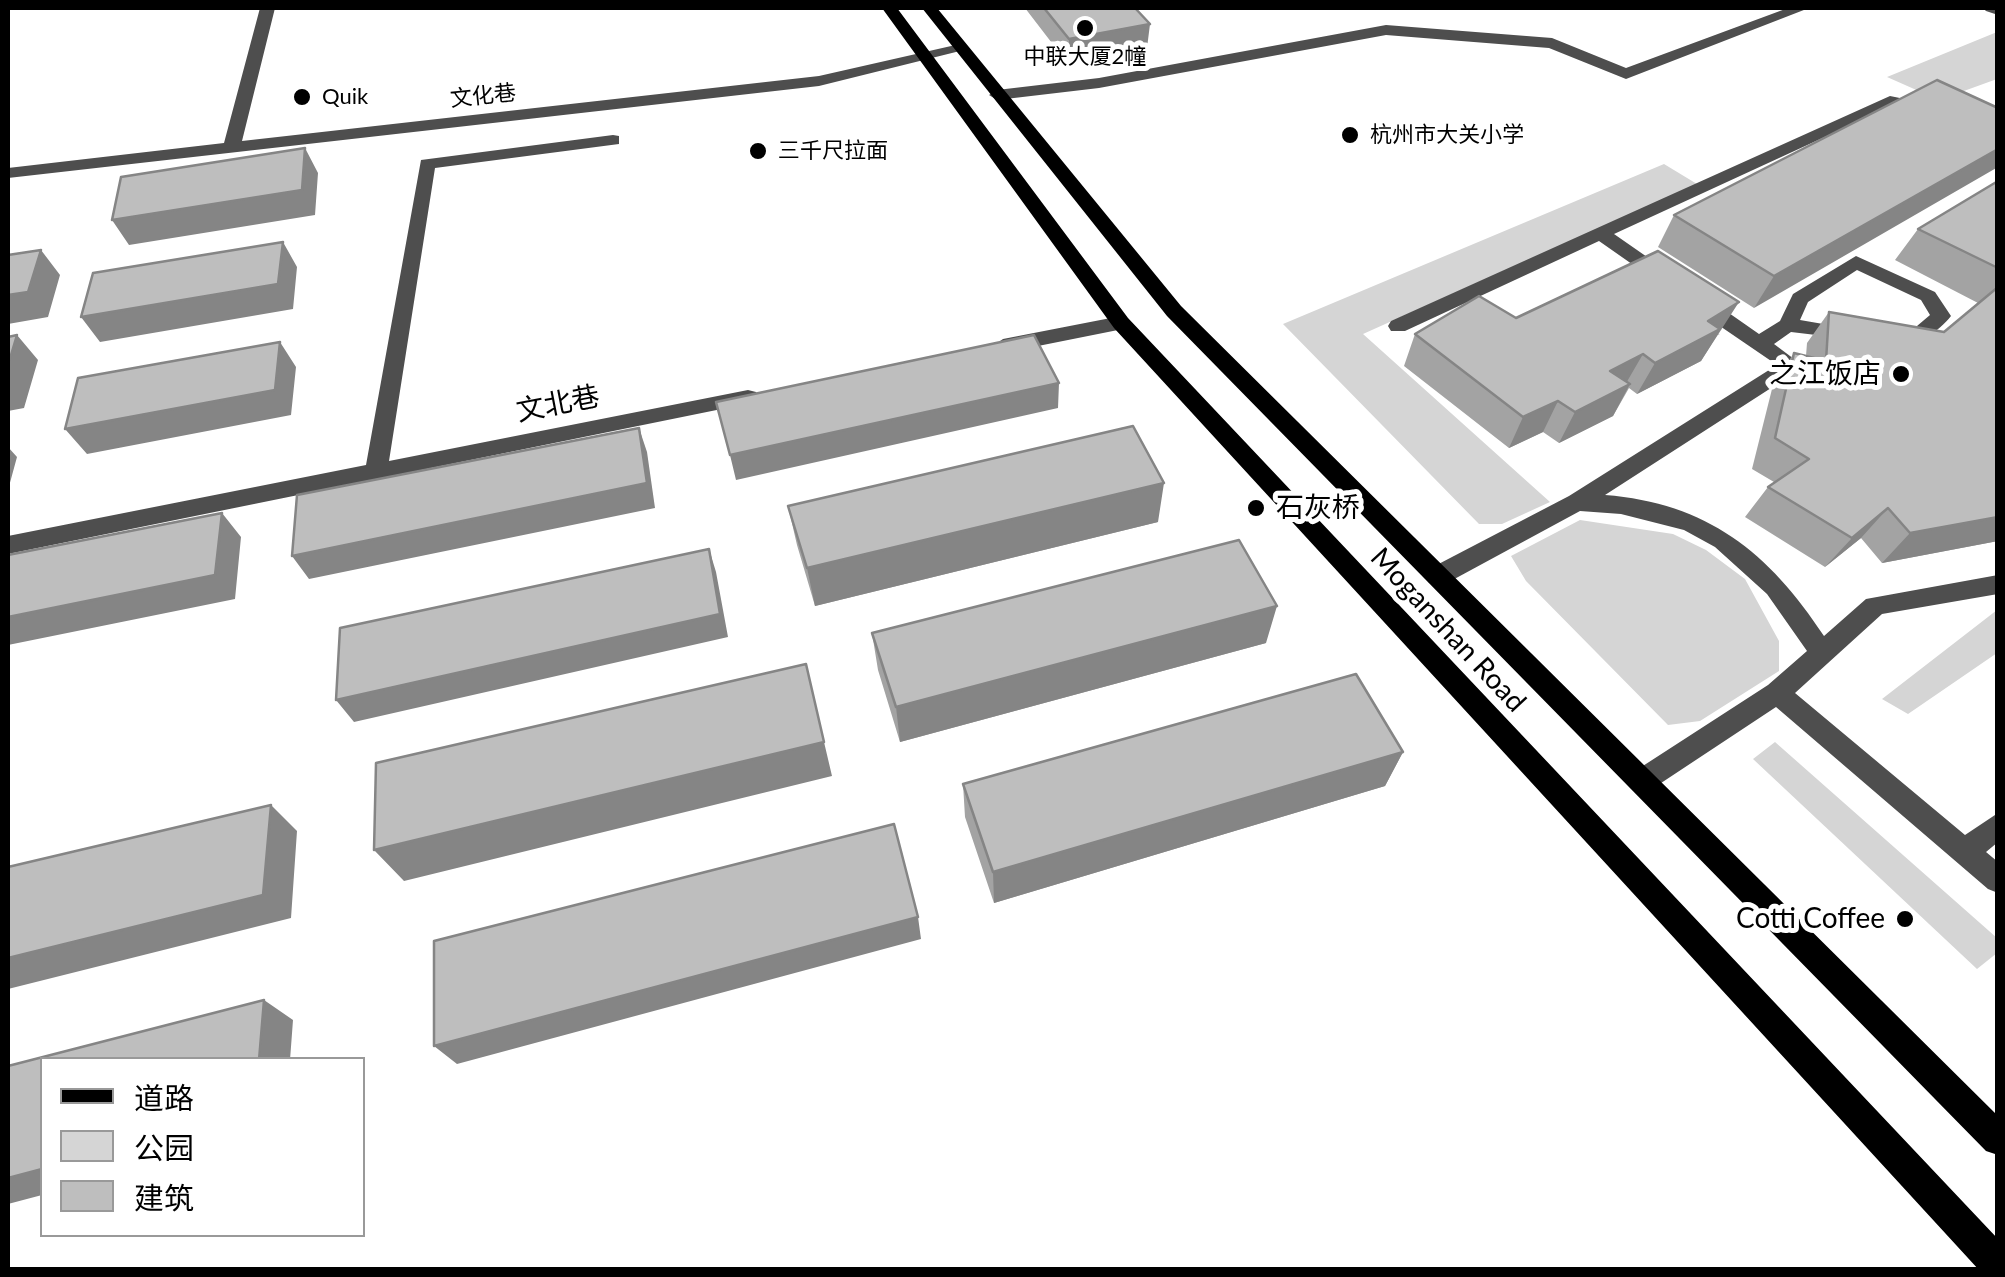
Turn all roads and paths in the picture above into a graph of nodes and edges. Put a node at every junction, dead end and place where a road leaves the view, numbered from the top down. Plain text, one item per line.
1 (267, 8) edge
2 (888, 8) edge
3 (929, 8) edge
4 (1801, 8) edge
5 (960, 49) junction
6 (925, 57) junction
7 (997, 94) junction
8 (1998, 123) edge
9 (613, 140) dead end
10 (232, 146) junction
11 (8, 173) edge
12 (1601, 234) junction
13 (1121, 322) junction
14 (1788, 325) junction
15 (1398, 326) dead end
16 (1759, 344) junction
17 (984, 350) edge
18 (768, 393) edge
19 (376, 471) junction
20 (1577, 502) junction
21 (8, 545) edge
22 (1438, 576) junction
23 (1998, 584) edge
24 (1823, 655) junction
25 (1778, 693) junction
26 (1642, 781) junction
27 (1998, 825) edge
28 (1965, 852) junction
29 (1998, 880) edge
30 (1998, 1139) edge
31 (1998, 1265) edge

1 - 10 street
2 - 6 main road, Moganshan Road
3 - 5 main road, Moganshan Road
4 - 7 street
5 - 6 street, 文化巷
5 - 7 main road, Moganshan Road
6 - 10 street, 文化巷
6 - 13 main road, Moganshan Road
7 - 22 main road, Moganshan Road
8 - 12 street
9 - 19 street
10 - 11 street, 文化巷
12 - 15 street
12 - 16 street
13 - 17 street
13 - 31 main road, Moganshan Road
14 - 14 street
14 - 16 street
16 - 20 street
18 - 19 street, 文北巷
19 - 21 street, 文北巷
20 - 22 street
20 - 24 street
22 - 26 main road, Moganshan Road
23 - 24 street
24 - 25 street
25 - 26 street
25 - 28 street
26 - 30 main road, Moganshan Road
27 - 28 street
28 - 29 street

